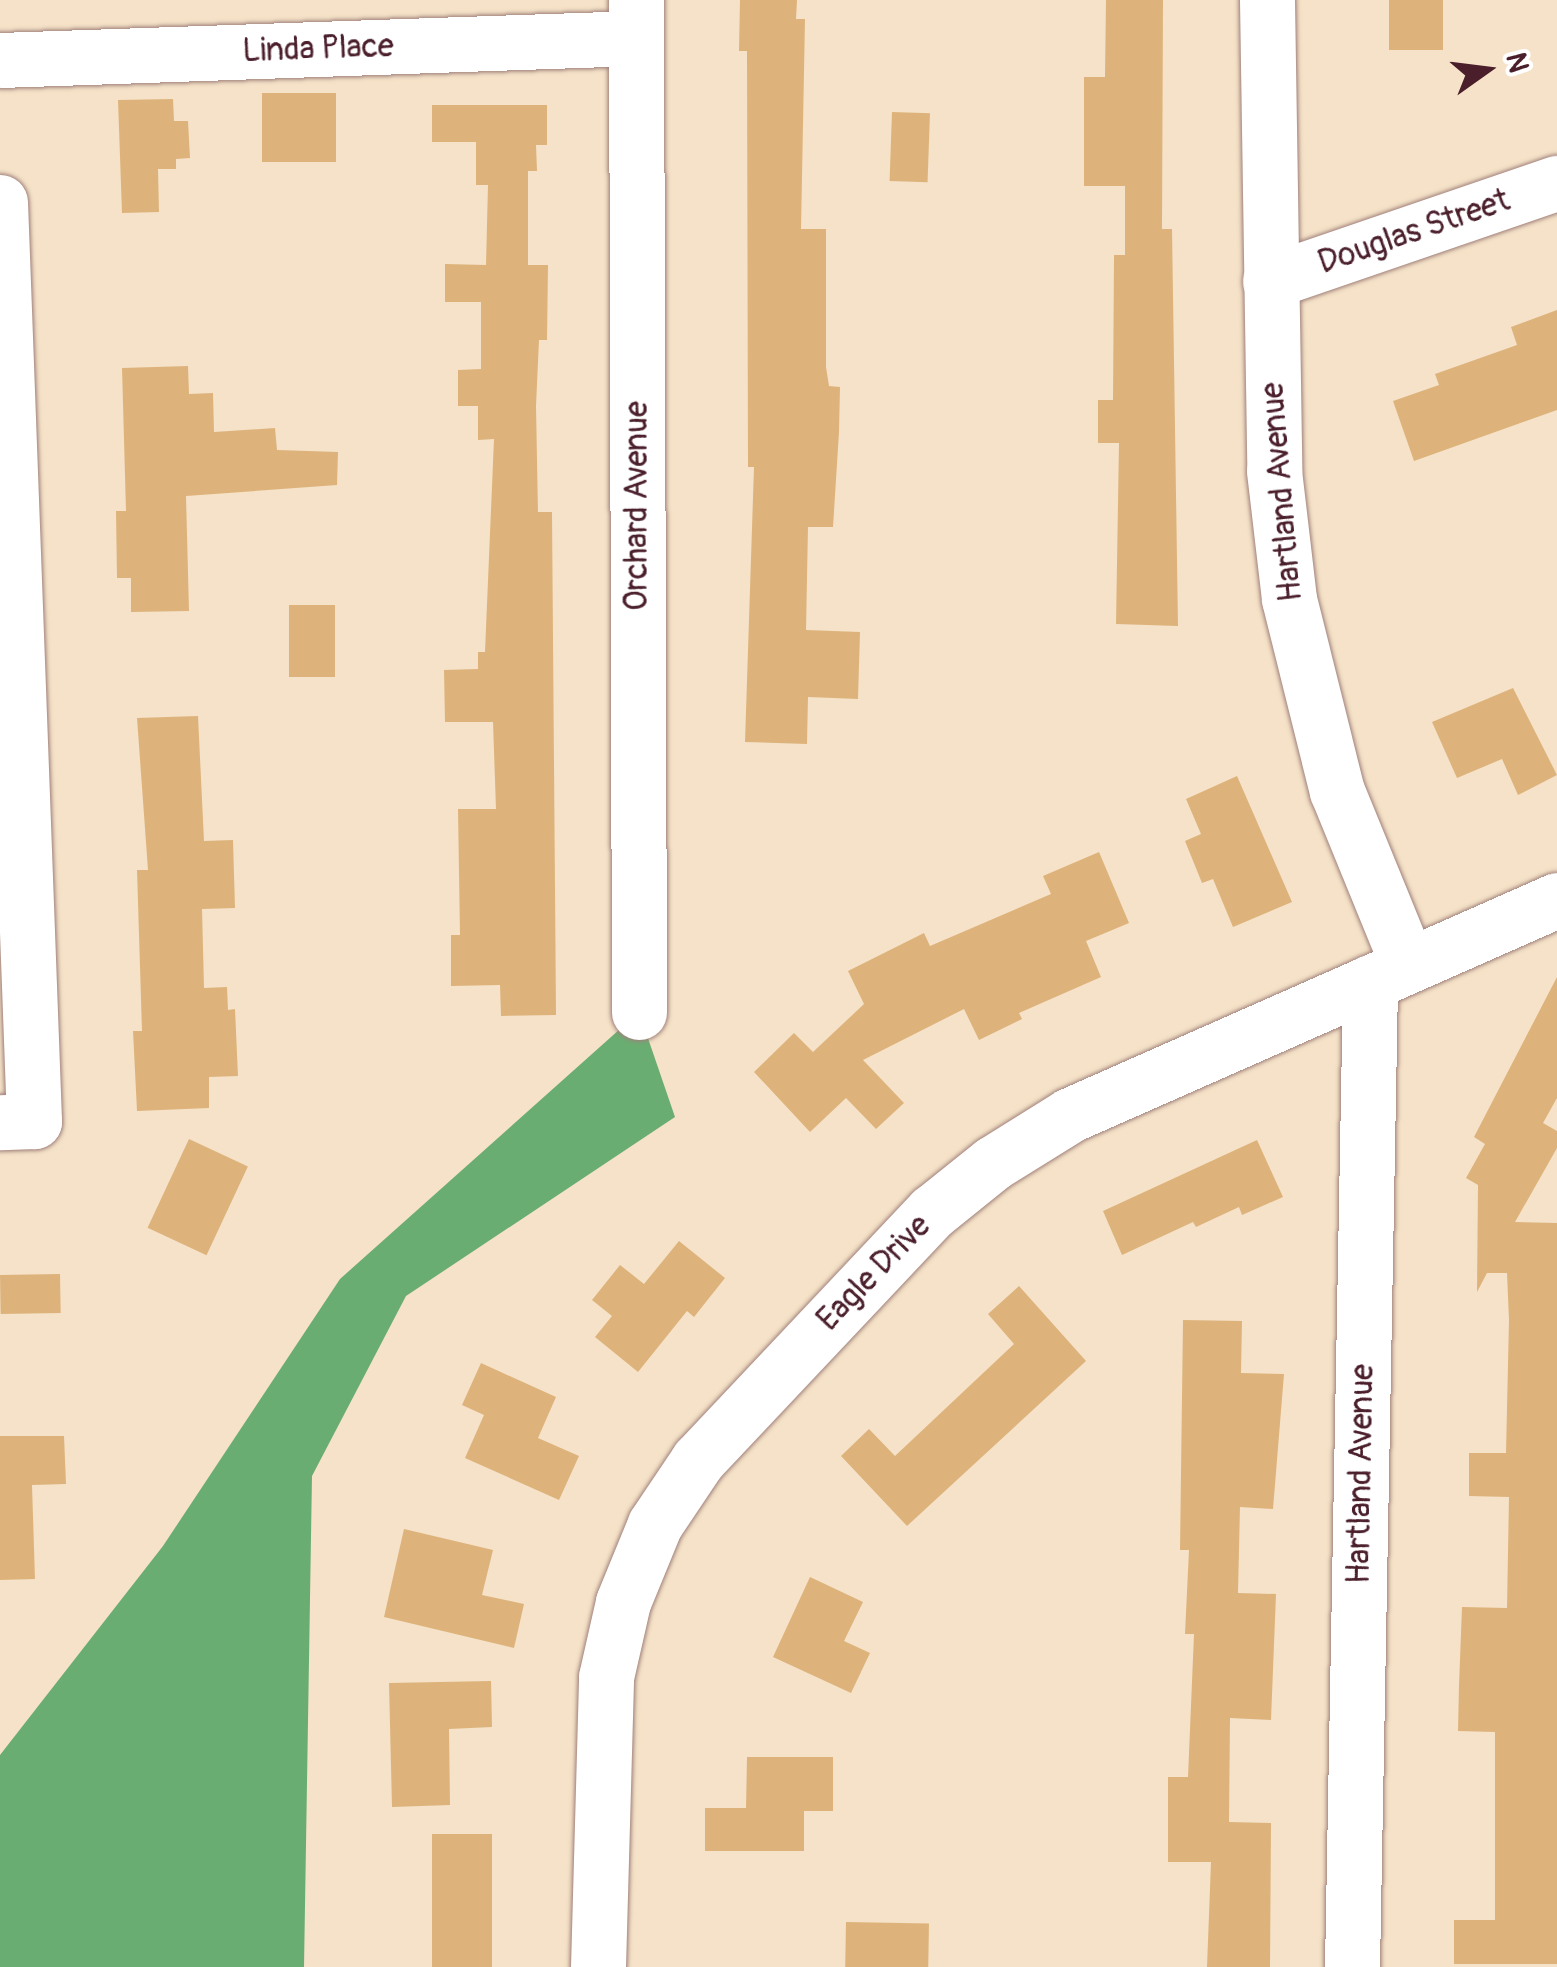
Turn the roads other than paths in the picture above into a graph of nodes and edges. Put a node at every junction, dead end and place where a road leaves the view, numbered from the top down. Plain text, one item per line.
1 (1267, 0) edge
2 (636, 19) edge
3 (0, 60) edge
4 (1557, 183) edge
5 (0, 202) edge
6 (1270, 281) junction
7 (12, 832) edge
8 (1557, 900) edge
9 (1389, 974) junction
10 (639, 1012) dead end
11 (0, 1122) edge
12 (598, 1967) edge
13 (1352, 1967) edge

1 - 6 street, Hartland Avenue
2 - 3 street, Linda Place
2 - 10 street, Orchard Avenue
4 - 6 street, Douglas Street
5 - 7 street
6 - 9 street, Hartland Avenue
7 - 11 street
8 - 9 street, Eagle Drive
9 - 12 street, Eagle Drive
9 - 13 street, Hartland Avenue

